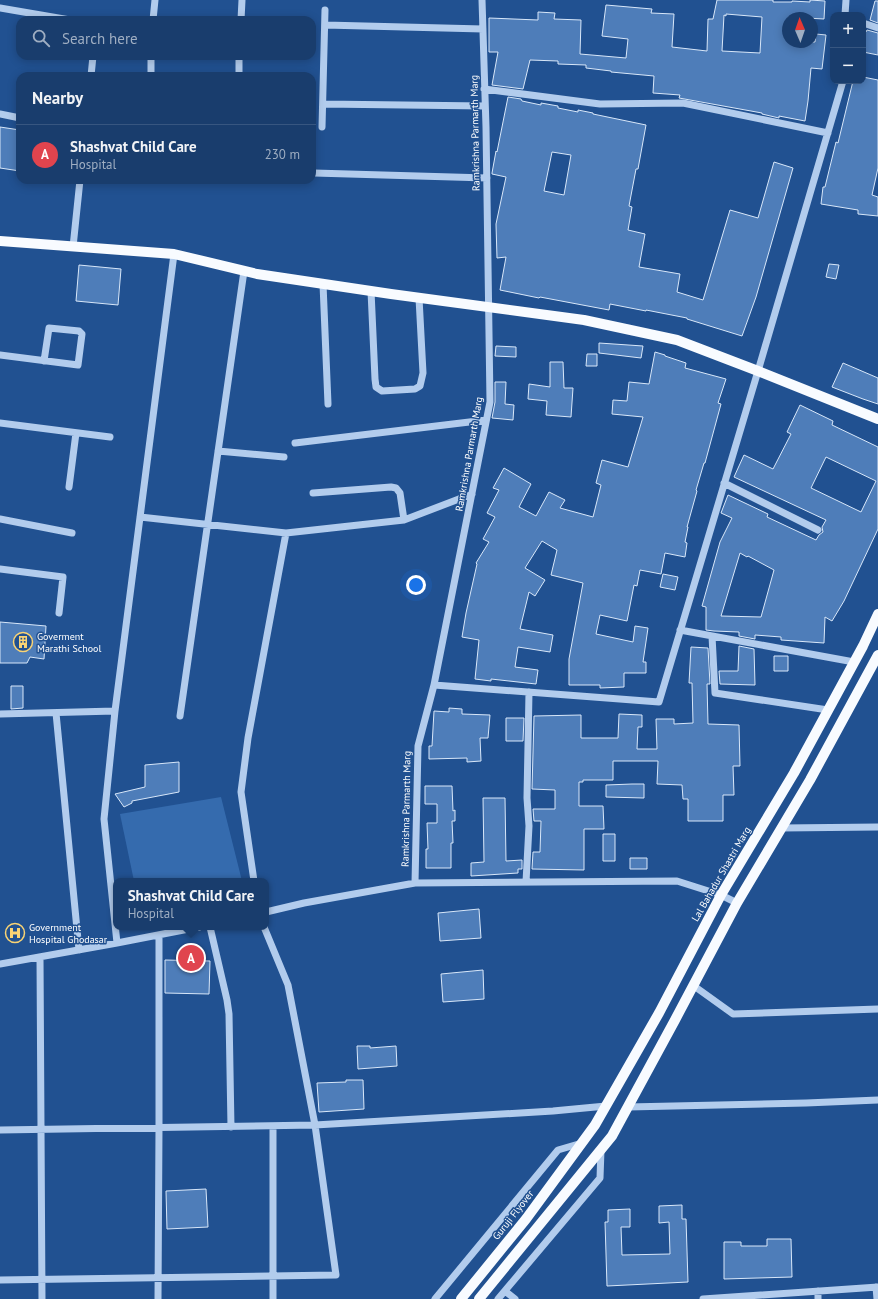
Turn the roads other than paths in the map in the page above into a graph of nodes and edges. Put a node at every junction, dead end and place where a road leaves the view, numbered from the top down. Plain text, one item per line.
1 (155, 0) edge
2 (242, 0) edge
3 (482, 0) edge
4 (846, 0) edge
5 (0, 8) edge
6 (325, 10) dead end
7 (846, 12) edge
8 (47, 16) edge
9 (153, 16) edge
10 (241, 16) edge
11 (866, 24) edge
12 (325, 25) junction
13 (878, 28) edge
14 (483, 30) junction
15 (93, 60) edge
16 (151, 60) edge
17 (239, 60) edge
18 (91, 72) edge
19 (151, 72) edge
20 (239, 72) edge
21 (842, 84) edge
22 (484, 89) junction
23 (323, 104) junction
24 (486, 106) junction
25 (0, 114) edge
26 (16, 117) edge
27 (322, 127) dead end
28 (828, 133) junction
29 (316, 173) edge
30 (487, 178) junction
31 (80, 184) edge
32 (0, 241) edge
33 (73, 247) junction
34 (174, 254) junction
35 (244, 271) junction
36 (323, 284) junction
37 (371, 291) junction
38 (420, 298) junction
39 (488, 307) junction
40 (0, 355) edge
41 (44, 361) junction
42 (758, 371) junction
43 (328, 404) dead end
44 (486, 420) junction
45 (878, 420) edge
46 (0, 423) edge
47 (76, 434) junction
48 (110, 438) dead end
49 (295, 443) dead end
50 (218, 451) junction
51 (284, 457) dead end
52 (724, 483) junction
53 (69, 488) dead end
54 (313, 493) dead end
55 (472, 494) junction
56 (140, 517) junction
57 (0, 519) edge
58 (404, 520) junction
59 (207, 524) junction
60 (818, 530) dead end
61 (72, 533) dead end
62 (286, 533) junction
63 (0, 569) edge
64 (59, 613) dead end
65 (878, 614) edge
66 (680, 630) junction
67 (712, 636) junction
68 (878, 655) edge
69 (854, 662) junction
70 (434, 685) junction
71 (529, 692) junction
72 (115, 710) junction
73 (828, 710) junction
74 (56, 713) junction
75 (0, 714) edge
76 (180, 716) dead end
77 (878, 827) edge
78 (782, 828) junction
79 (254, 878) edge
80 (526, 882) junction
81 (415, 883) junction
82 (721, 896) junction
83 (737, 903) junction
84 (269, 911) edge
85 (113, 912) edge
86 (115, 930) edge
87 (184, 930) edge
88 (211, 930) edge
89 (265, 930) edge
90 (159, 935) junction
91 (116, 943) junction
92 (79, 950) junction
93 (40, 957) junction
94 (0, 964) edge
95 (694, 986) junction
96 (878, 1009) edge
97 (878, 1100) edge
98 (606, 1106) junction
99 (628, 1107) junction
100 (315, 1125) junction
101 (272, 1126) junction
102 (231, 1127) junction
103 (160, 1128) junction
104 (0, 1130) edge
105 (42, 1130) junction
106 (582, 1143) junction
107 (601, 1150) junction
108 (273, 1276) junction
109 (158, 1278) junction
110 (42, 1279) junction
111 (0, 1280) edge
112 (877, 1287) edge
113 (505, 1291) junction
114 (818, 1291) junction
115 (741, 1297) edge
116 (42, 1299) edge
117 (158, 1299) edge
118 (273, 1299) edge
119 (435, 1299) edge
120 (461, 1299) edge
121 (479, 1299) edge
122 (498, 1299) edge
123 (515, 1299) edge
124 (703, 1299) edge
125 (818, 1299) edge
126 (877, 1299) edge

1 - 9 street
2 - 10 street
3 - 14 street, Ramkrishna Parmarth Marg
4 - 7 street
5 - 8 street
6 - 12 street
11 - 13 street
12 - 14 street
12 - 23 street
14 - 22 street, Ramkrishna Parmarth Marg
15 - 18 street
16 - 19 street
17 - 20 street
21 - 28 street
22 - 24 street, Ramkrishna Parmarth Marg
22 - 28 street
23 - 24 street
23 - 27 street
24 - 30 street, Ramkrishna Parmarth Marg
25 - 26 street
28 - 42 street
29 - 30 street
30 - 39 street, Ramkrishna Parmarth Marg
31 - 33 street
32 - 33 main road
33 - 34 main road
34 - 35 main road
34 - 56 street
35 - 36 main road
35 - 50 street
36 - 37 main road
36 - 43 street
37 - 38 main road
37 - 38 street
38 - 39 main road
39 - 42 main road
39 - 44 street, Ramkrishna Parmarth Marg
40 - 41 street
41 - 41 street
42 - 45 main road
42 - 52 street
44 - 49 street
44 - 55 street, Ramkrishna Parmarth Marg
46 - 47 street
47 - 48 street
47 - 53 street
50 - 51 street
50 - 59 street
52 - 60 street
52 - 66 street
54 - 58 street
55 - 58 street
55 - 70 street, Ramkrishna Parmarth Marg
56 - 59 street
56 - 72 street
57 - 61 street
58 - 62 street
59 - 62 street
59 - 76 street
62 - 79 street
63 - 64 street
65 - 69 main road, Lal Bahadur Shastri Marg
66 - 67 street
66 - 71 street
67 - 69 street
67 - 73 street
68 - 78 main road
69 - 73 main road, Lal Bahadur Shastri Marg
70 - 71 street
70 - 81 street, Ramkrishna Parmarth Marg
71 - 80 street
72 - 74 street
72 - 85 street
73 - 82 main road, Lal Bahadur Shastri Marg
74 - 75 street
74 - 92 street
77 - 78 street
78 - 83 main road
80 - 81 street
80 - 82 street
81 - 84 street
82 - 83 street
82 - 98 main road, Lal Bahadur Shastri Marg
83 - 95 main road
86 - 91 street
87 - 90 street
88 - 102 street
89 - 100 street
90 - 91 street
90 - 103 street
91 - 92 street
92 - 93 street
93 - 94 street
93 - 105 street
95 - 96 street
95 - 99 main road
97 - 99 street
98 - 100 street
98 - 106 main road, Lal Bahadur Shastri Marg
99 - 107 main road
100 - 101 street
100 - 108 street
101 - 102 street
101 - 108 street
102 - 103 street
103 - 105 street
103 - 109 street
104 - 105 street
105 - 110 street
106 - 119 street
106 - 120 main road, Guruji Flyover
107 - 113 street
107 - 121 main road
108 - 109 street
108 - 118 street
109 - 110 street
109 - 117 street
110 - 111 street
110 - 116 street
112 - 114 street
112 - 126 street
113 - 122 street
113 - 123 street
114 - 115 street
114 - 125 street
115 - 124 street

